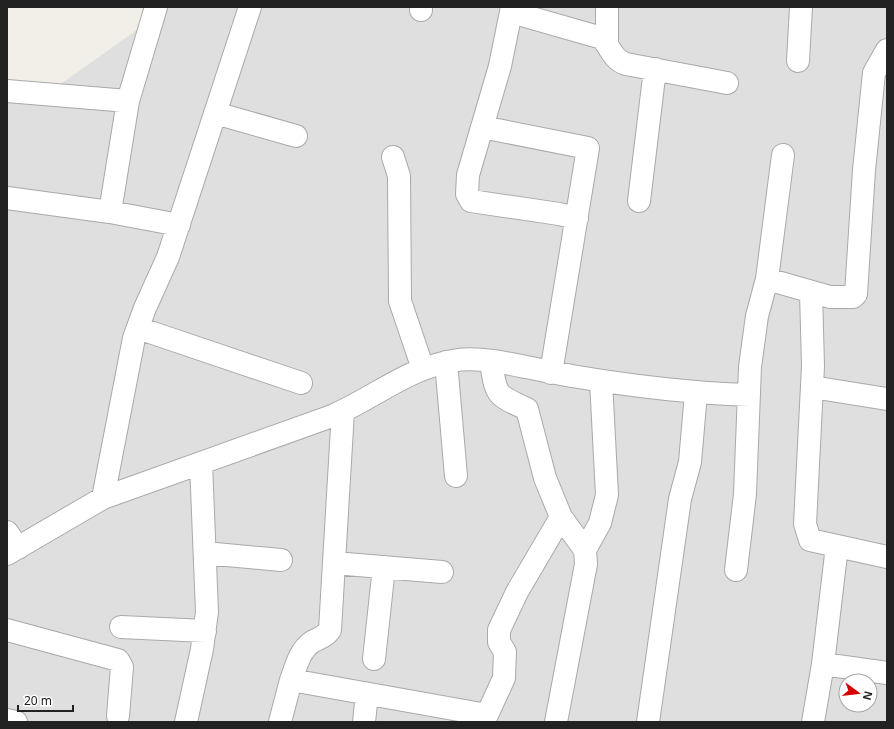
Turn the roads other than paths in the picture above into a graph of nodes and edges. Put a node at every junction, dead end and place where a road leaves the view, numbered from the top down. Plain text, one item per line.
1 (156, 7) edge
2 (250, 7) edge
3 (607, 7) edge
4 (801, 7) edge
5 (512, 9) edge
6 (607, 44) junction
7 (887, 50) edge
8 (798, 61) dead end
9 (654, 69) junction
10 (727, 83) dead end
11 (7, 91) edge
12 (128, 101) junction
13 (216, 113) junction
14 (482, 127) junction
15 (296, 136) dead end
16 (783, 155) dead end
17 (393, 157) dead end
18 (7, 198) edge
19 (640, 201) dead end
20 (110, 212) junction
21 (577, 218) junction
22 (179, 225) junction
23 (767, 279) junction
24 (811, 292) junction
25 (138, 328) junction
26 (446, 362) junction
27 (491, 362) junction
28 (423, 369) junction
29 (551, 373) junction
30 (601, 381) junction
31 (301, 383) dead end
32 (812, 387) junction
33 (696, 393) junction
34 (749, 395) junction
35 (887, 399) edge
36 (343, 412) junction
37 (201, 463) junction
38 (456, 476) dead end
39 (103, 498) junction
40 (561, 518) junction
41 (11, 544) edge
42 (837, 546) junction
43 (585, 550) junction
44 (204, 553) junction
45 (887, 556) edge
46 (281, 560) dead end
47 (334, 563) junction
48 (384, 567) junction
49 (736, 570) dead end
50 (442, 572) dead end
51 (121, 627) dead end
52 (7, 630) edge
53 (205, 631) junction
54 (374, 659) dead end
55 (823, 664) junction
56 (887, 673) edge
57 (291, 680) junction
58 (368, 694) junction
59 (118, 716) dead end
60 (484, 719) edge
61 (7, 720) edge
62 (16, 722) edge
63 (186, 722) edge
64 (280, 722) edge
65 (364, 722) edge
66 (556, 722) edge
67 (648, 722) edge
68 (813, 722) edge

1 - 12 street
2 - 13 street
3 - 6 street
4 - 8 street
5 - 6 street
5 - 14 street
6 - 9 street
7 - 24 street
9 - 10 street
9 - 19 street
11 - 12 street
12 - 20 street
13 - 15 street
13 - 22 street
14 - 21 street
14 - 21 street
16 - 23 street
17 - 28 street
18 - 20 street
20 - 22 street
21 - 29 street
22 - 25 street
23 - 24 street
23 - 34 street
24 - 32 street
25 - 31 street
25 - 39 street
26 - 27 street
26 - 28 street
26 - 38 street
27 - 29 street
27 - 40 street
28 - 36 street
29 - 30 street
30 - 33 street
30 - 43 street
32 - 35 street
32 - 42 street
33 - 34 street
33 - 67 street
34 - 49 street
36 - 37 street
36 - 47 street
37 - 39 street
37 - 44 street
39 - 41 street
40 - 43 street
40 - 60 street
42 - 45 street
42 - 55 street
43 - 66 street
44 - 46 street
44 - 53 street
47 - 48 street
47 - 57 street
48 - 50 street
48 - 54 street
51 - 53 street
52 - 59 street
53 - 63 street
55 - 56 street
55 - 68 street
57 - 58 street
57 - 64 street
58 - 60 street
58 - 65 street
61 - 62 street

